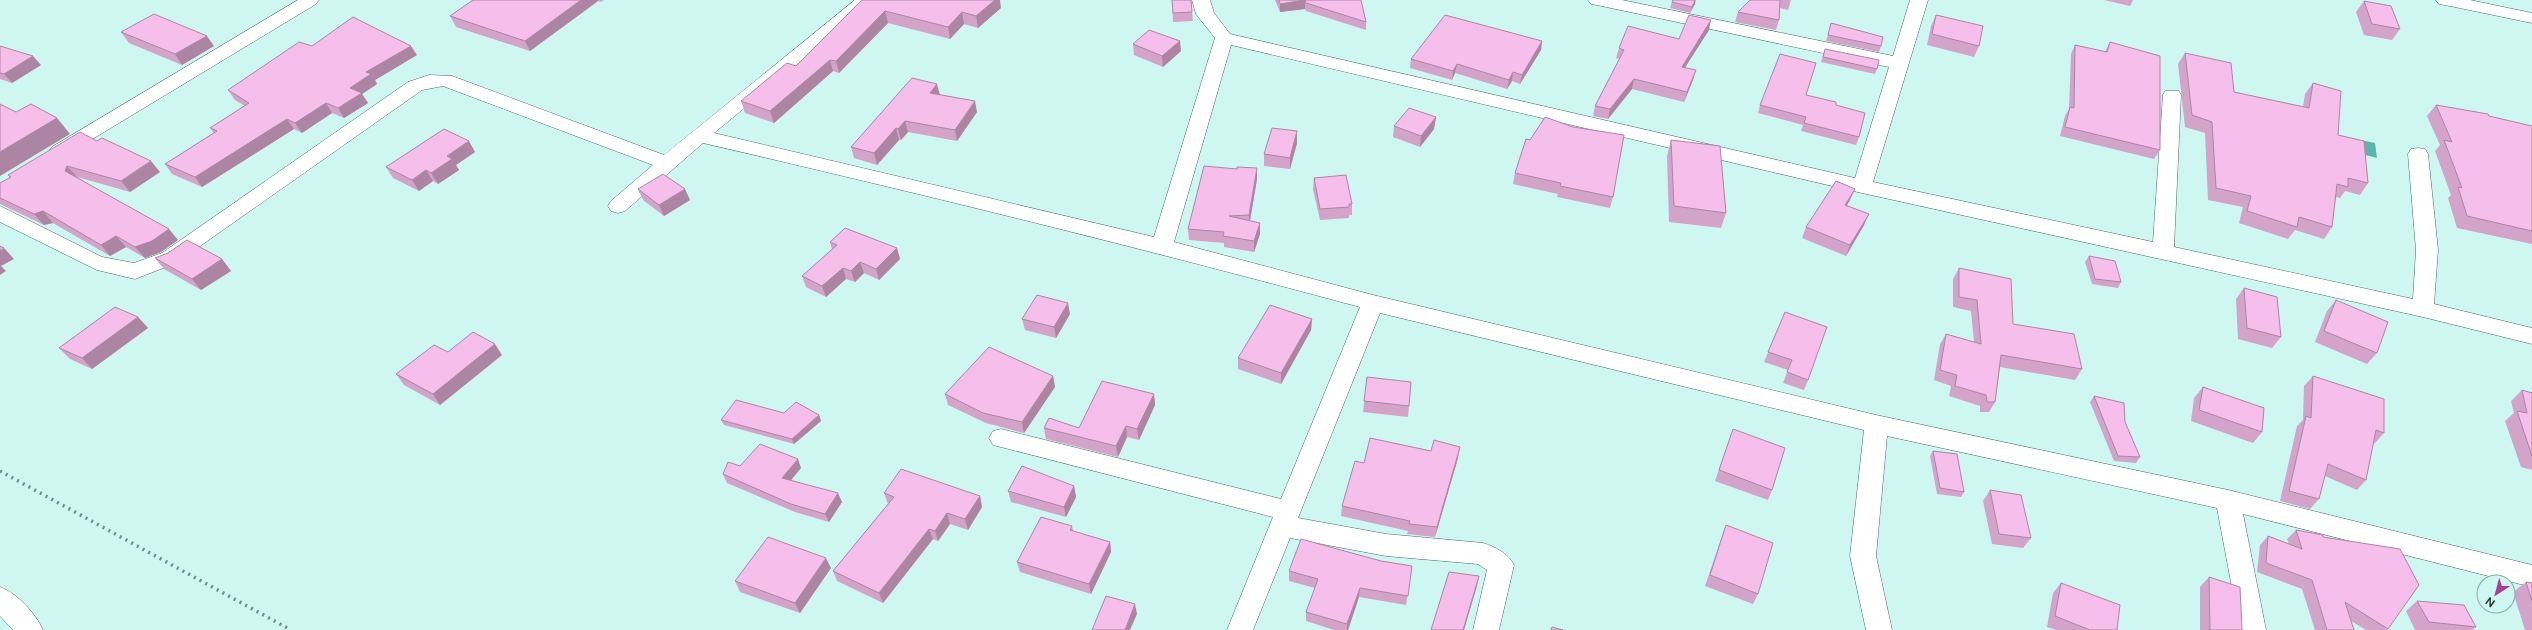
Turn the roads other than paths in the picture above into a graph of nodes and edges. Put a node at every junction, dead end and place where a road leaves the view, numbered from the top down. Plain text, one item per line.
1 (310, 0) edge
2 (866, 0) edge
3 (1201, 0) edge
4 (1597, 0) edge
5 (1919, 0) edge
6 (2445, 0) edge
7 (2532, 18) edge
8 (1224, 38) junction
9 (1899, 63) junction
10 (2172, 95) dead end
11 (699, 136) junction
12 (2418, 154) dead end
13 (44, 160) edge
14 (666, 163) junction
15 (1862, 186) junction
16 (618, 206) dead end
17 (0, 213) edge
18 (1162, 246) junction
19 (2163, 251) junction
20 (1373, 303) junction
21 (2423, 309) junction
22 (2532, 336) edge
23 (1876, 424) junction
24 (1001, 438) dead end
25 (2228, 500) junction
26 (1285, 518) junction
27 (2532, 576) edge
28 (0, 598) edge
29 (30, 630) edge
30 (1240, 630) edge
31 (1486, 630) edge
32 (1879, 630) edge
33 (2252, 630) edge

1 - 13 street
2 - 11 street
3 - 8 street
4 - 9 street
5 - 9 street
6 - 7 street
8 - 15 street
8 - 18 street
9 - 15 street
10 - 19 street
11 - 14 street
11 - 18 street
12 - 21 street
14 - 16 street
14 - 17 street
15 - 19 street
18 - 20 street
19 - 21 street
20 - 23 street
20 - 26 street
21 - 22 street
23 - 25 street
23 - 32 street
24 - 26 street
25 - 27 street
25 - 33 street
26 - 30 street
26 - 31 street
28 - 29 street

